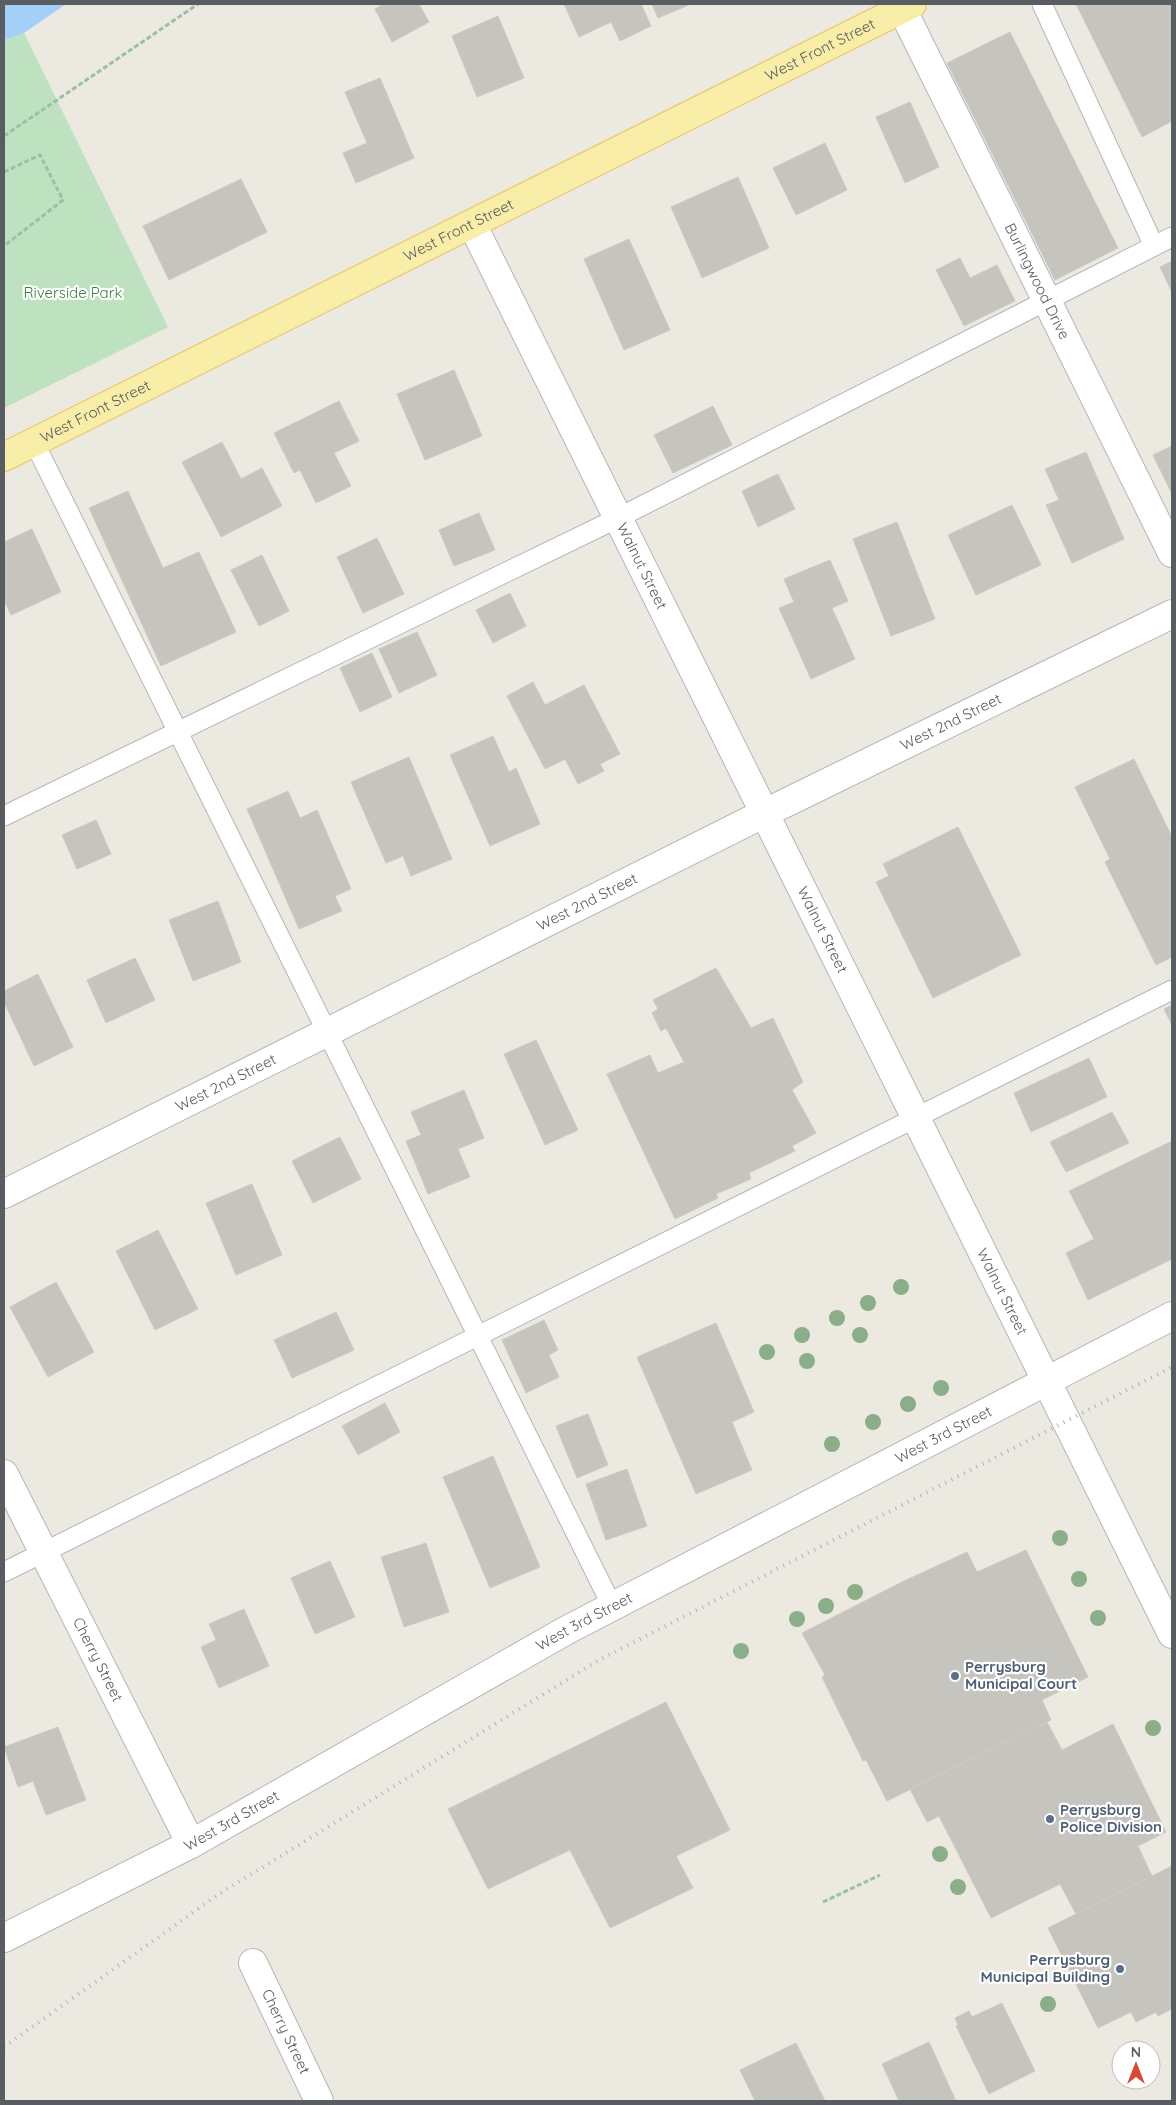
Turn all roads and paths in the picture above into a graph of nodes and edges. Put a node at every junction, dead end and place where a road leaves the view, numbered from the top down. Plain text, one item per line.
1 (198, 4) edge
2 (1042, 4) edge
3 (907, 6) edge
4 (4, 136) edge
5 (4, 172) edge
6 (472, 224) junction
7 (1172, 237) edge
8 (4, 246) edge
9 (1154, 246) junction
10 (1047, 299) junction
11 (34, 442) junction
12 (4, 457) edge
13 (618, 518) junction
14 (1172, 553) edge
15 (1172, 614) edge
16 (176, 732) junction
17 (765, 813) junction
18 (4, 816) edge
19 (1172, 990) edge
20 (328, 1032) junction
21 (916, 1118) junction
22 (4, 1194) edge
23 (1172, 1316) edge
24 (478, 1336) junction
25 (1048, 1383) junction
26 (4, 1474) edge
27 (43, 1552) junction
28 (4, 1572) edge
29 (612, 1606) junction
30 (1172, 1634) edge
31 (191, 1844) junction
32 (880, 1875) dead end
33 (823, 1902) dead end
34 (4, 1938) edge
35 (253, 1963) dead end
36 (319, 2101) edge

1 - 4 path
2 - 9 lane
3 - 6 main road, West Front Street
3 - 10 street, Burlingwood Drive
5 - 8 path
6 - 11 main road, West Front Street
6 - 13 street, Walnut Street
7 - 9 lane
9 - 10 lane
10 - 13 lane
10 - 14 street, Burlingwood Drive
11 - 12 main road, West Front Street
11 - 16 lane
13 - 16 lane
13 - 17 street, Walnut Street
15 - 17 street, West 2nd Street
16 - 18 lane
16 - 20 lane
17 - 20 street, West 2nd Street
17 - 21 street, Walnut Street
19 - 21 lane
20 - 22 street, West 2nd Street
20 - 24 lane
21 - 24 lane
21 - 25 street, Walnut Street
23 - 25 street, West 3rd Street
24 - 27 lane
24 - 29 lane
25 - 29 street, West 3rd Street
25 - 30 street, Walnut Street
26 - 27 street, Cherry Street
27 - 28 lane
27 - 31 street, Cherry Street
29 - 31 street, West 3rd Street
31 - 34 street, West 3rd Street
32 - 33 path
35 - 36 street, Cherry Street

